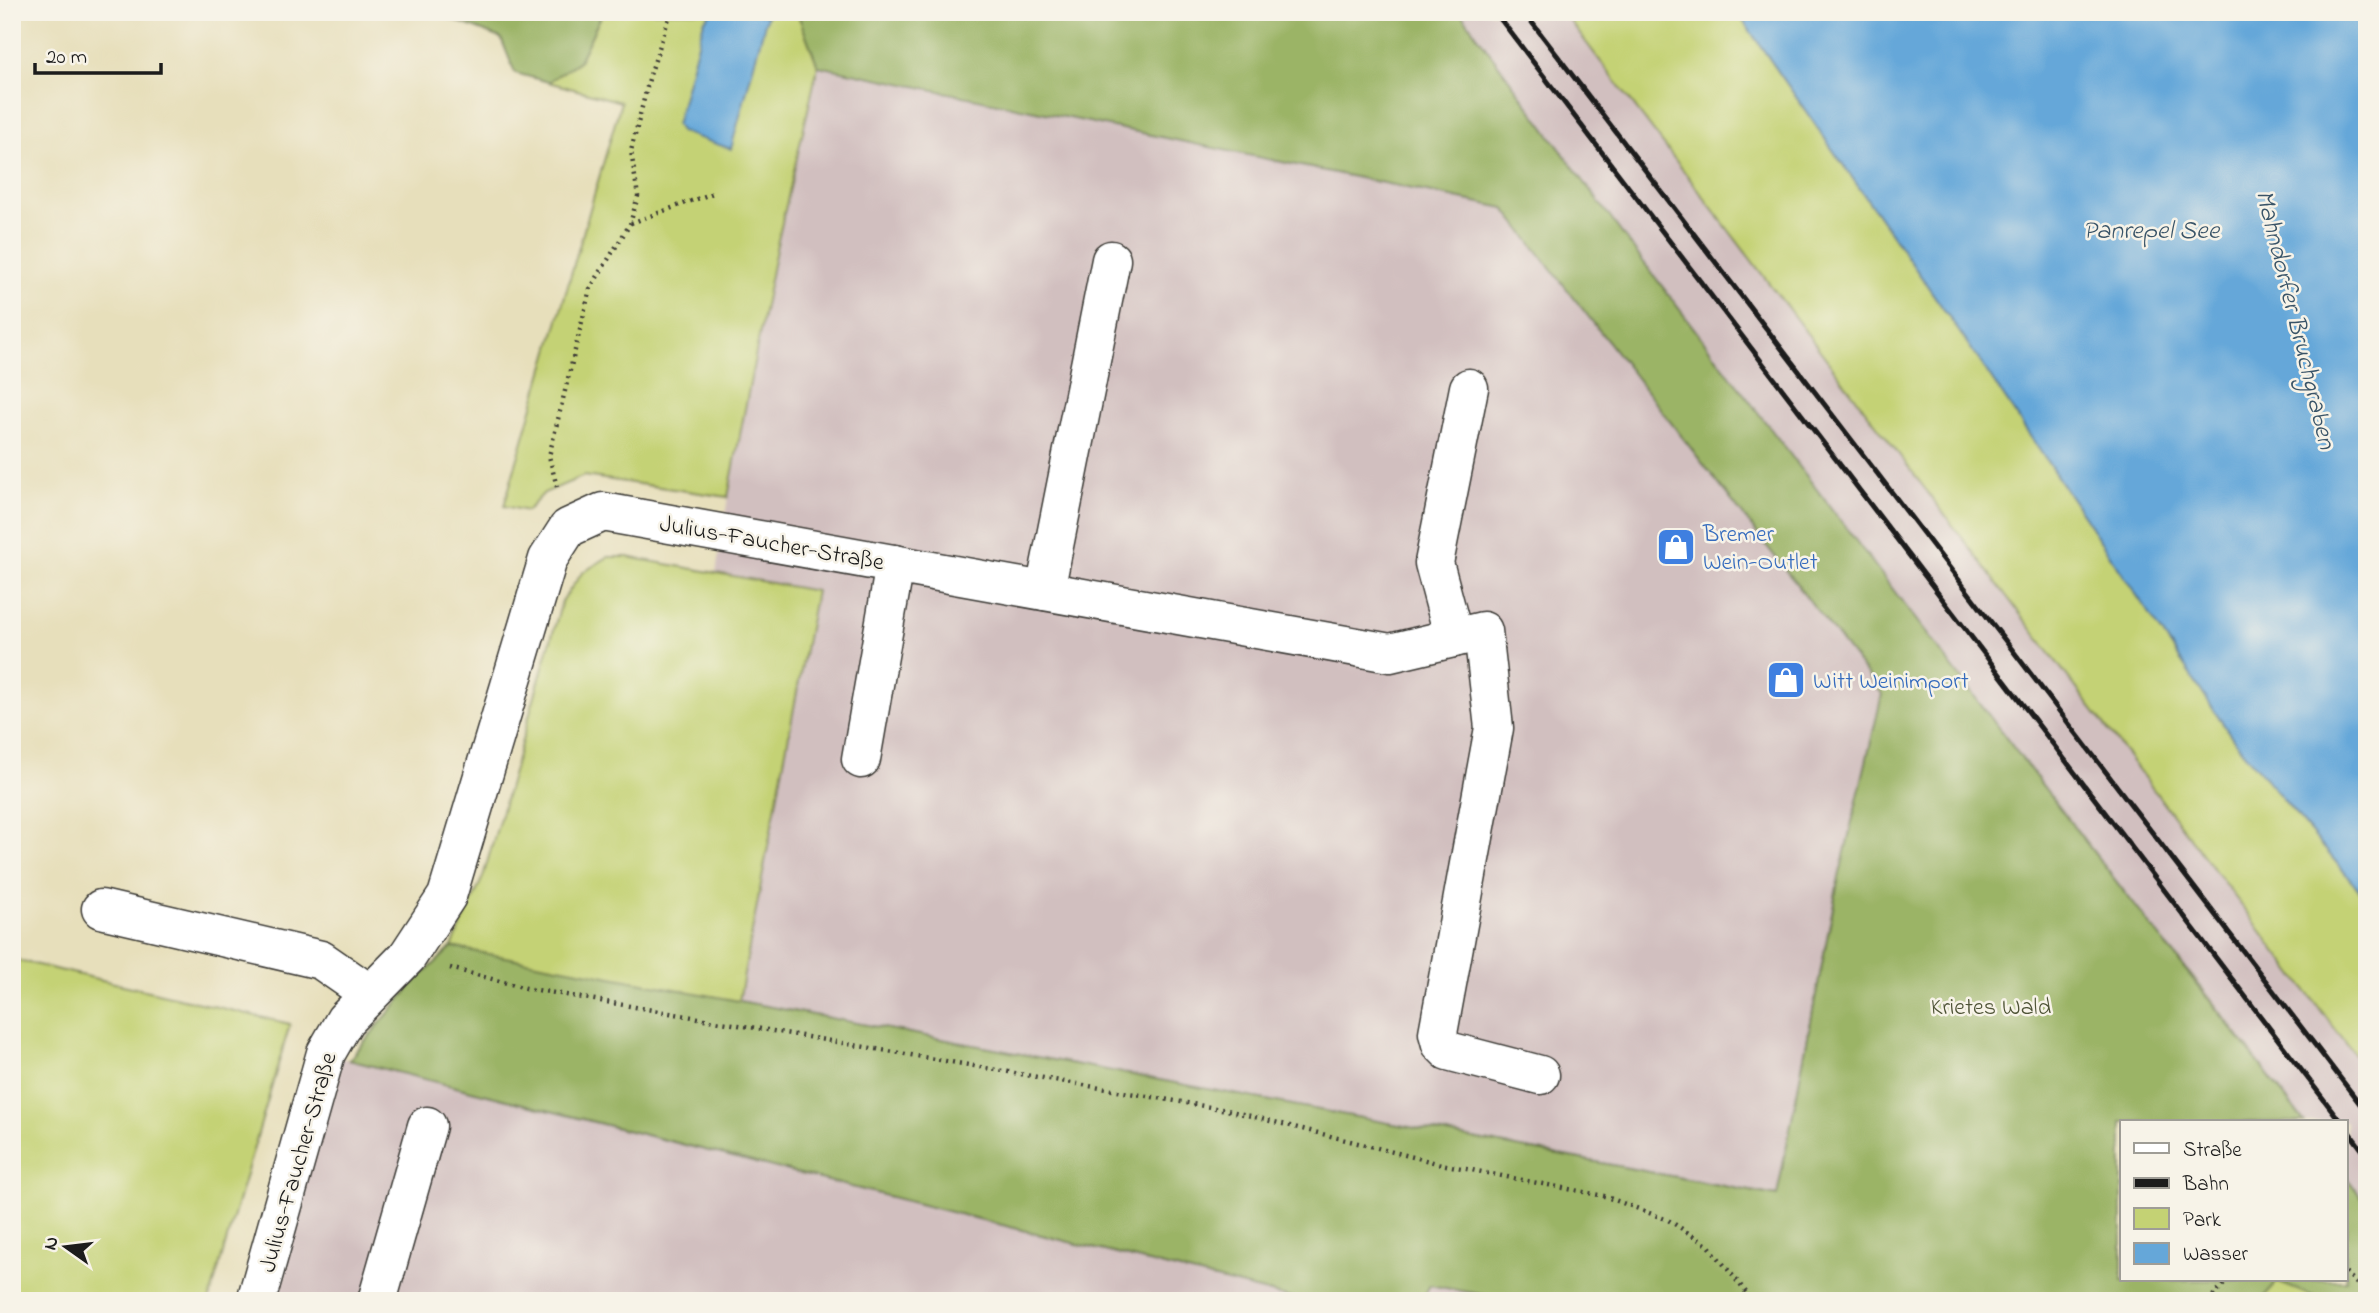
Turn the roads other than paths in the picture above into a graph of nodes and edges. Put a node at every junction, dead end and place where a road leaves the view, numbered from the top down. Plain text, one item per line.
1 (1111, 260) dead end
2 (1469, 388) dead end
3 (895, 564) junction
4 (1045, 591) junction
5 (1468, 635) junction
6 (861, 759) dead end
7 (102, 909) dead end
8 (370, 994) junction
9 (1540, 1075) dead end
10 (427, 1126) dead end
11 (256, 1301) edge
12 (377, 1301) edge

1 - 4 street
2 - 5 street
3 - 4 street, Julius-Faucher-Straße
3 - 6 street
3 - 8 street, Julius-Faucher-Straße
4 - 5 street, Julius-Faucher-Straße
5 - 9 street
7 - 8 street
8 - 11 street, Julius-Faucher-Straße
10 - 12 street

